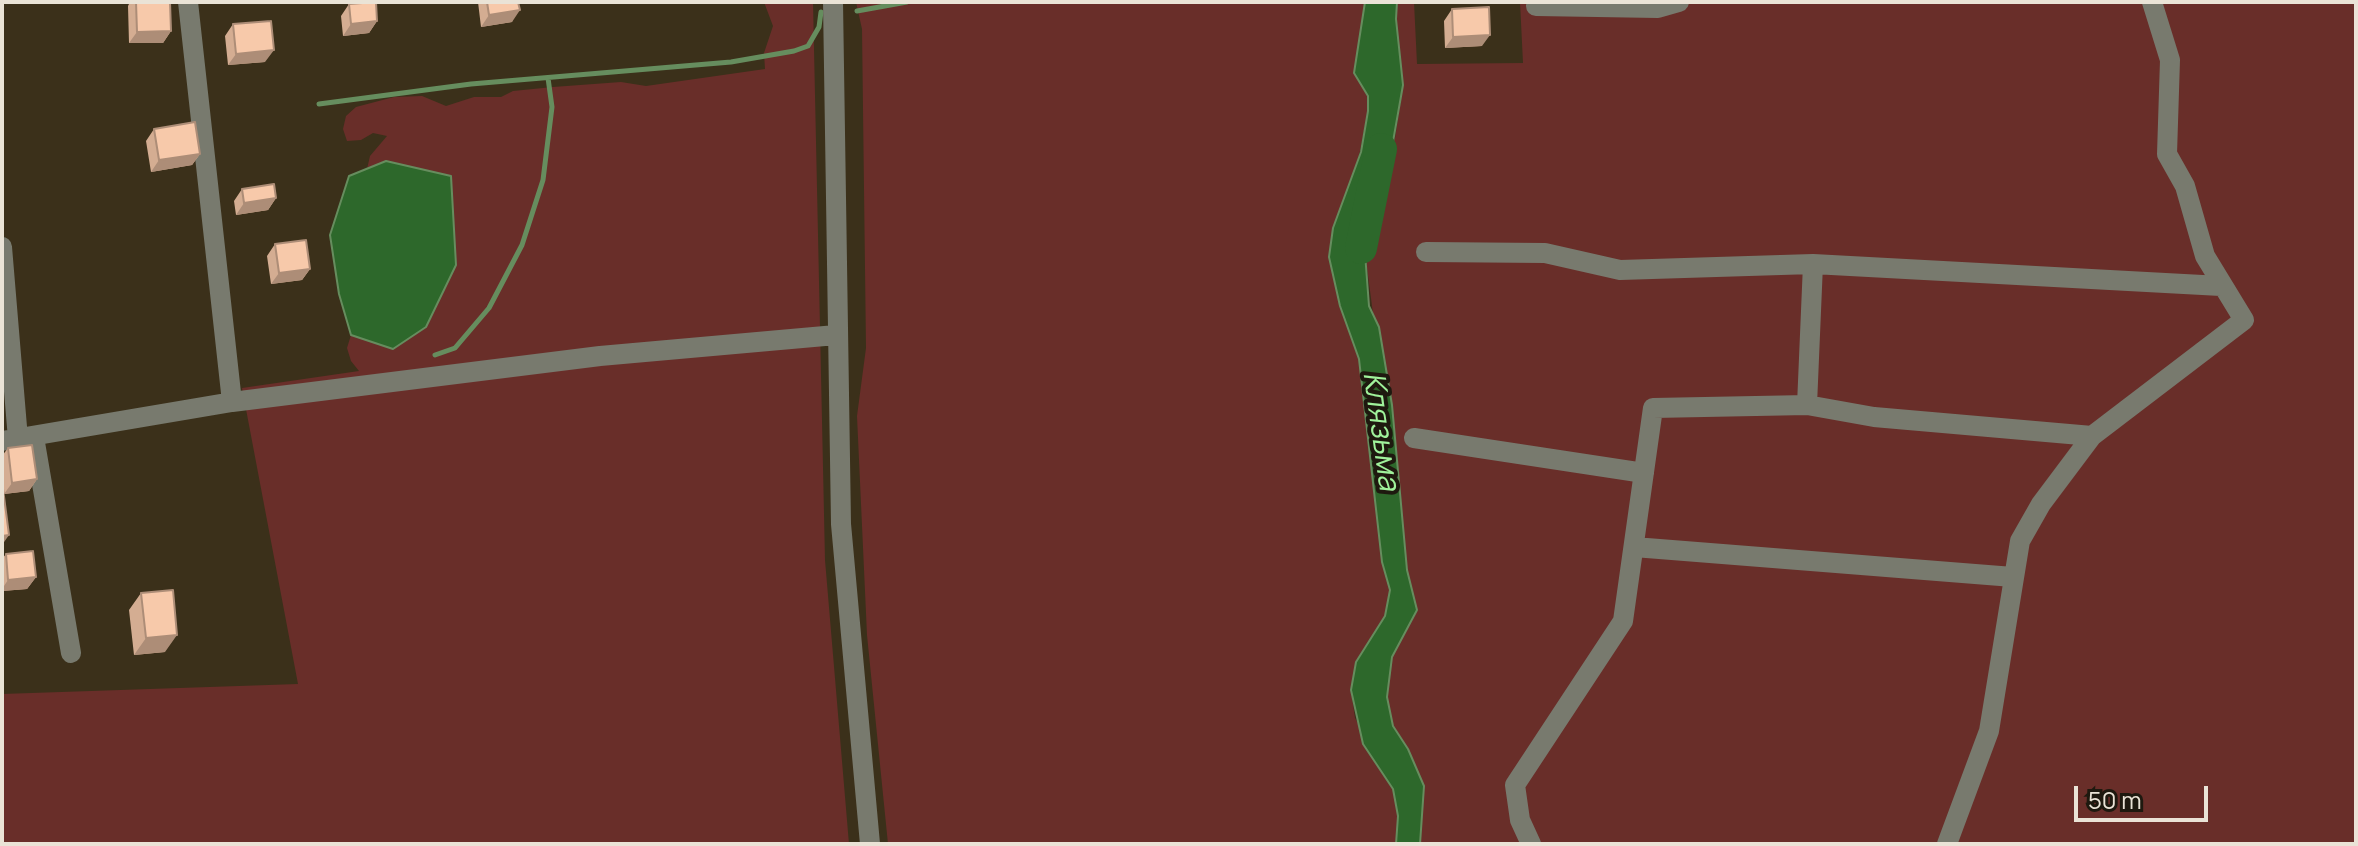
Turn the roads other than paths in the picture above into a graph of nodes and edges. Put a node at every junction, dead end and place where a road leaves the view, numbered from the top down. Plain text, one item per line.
1 (188, 2) edge
2 (833, 2) edge
3 (1679, 2) edge
4 (2152, 2) edge
5 (1536, 6) dead end
6 (2, 247) edge
7 (1426, 252) dead end
8 (1813, 264) junction
9 (2221, 286) junction
10 (836, 335) junction
11 (232, 402) junction
12 (1807, 405) junction
13 (2092, 436) junction
14 (1414, 438) dead end
15 (18, 439) edge
16 (1644, 473) junction
17 (1634, 547) junction
18 (2013, 577) junction
19 (71, 653) dead end
20 (870, 844) edge
21 (1531, 844) edge
22 (1947, 844) edge

1 - 11 street
2 - 10 street
3 - 5 street
4 - 9 street
6 - 15 street
7 - 8 street
8 - 9 street
8 - 12 street
9 - 13 street
10 - 11 street
10 - 20 street
11 - 15 street
12 - 13 street
12 - 16 street
13 - 18 street
14 - 16 street
15 - 19 street
16 - 17 street
17 - 18 street
17 - 21 street
18 - 22 street

